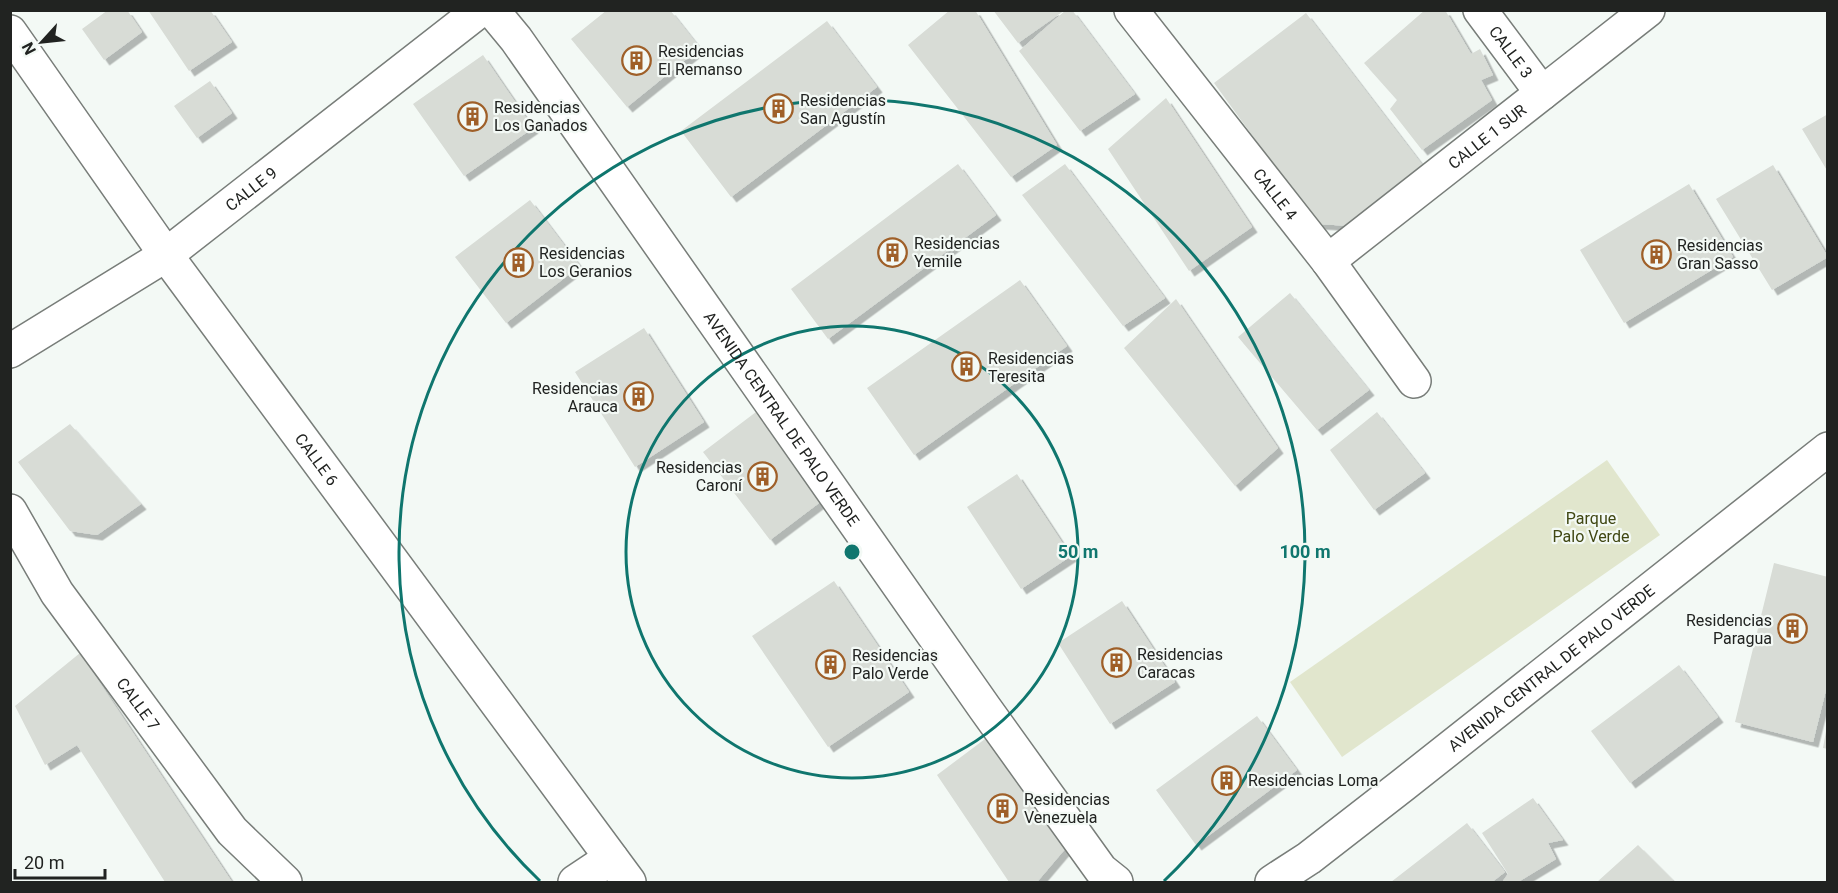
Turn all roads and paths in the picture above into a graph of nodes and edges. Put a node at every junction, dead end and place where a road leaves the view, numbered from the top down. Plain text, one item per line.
1 (480, 10) edge
2 (492, 10) edge
3 (1131, 10) edge
4 (1480, 10) edge
5 (1648, 10) edge
6 (10, 32) edge
7 (1542, 93) junction
8 (166, 255) junction
9 (1328, 261) junction
10 (10, 351) edge
11 (1414, 381) dead end
12 (1824, 452) edge
13 (10, 511) edge
14 (620, 870) edge
15 (285, 882) edge
16 (575, 882) edge
17 (1116, 882) edge
18 (1272, 882) edge

1 - 8 street, CALLE 9
2 - 17 street, AVENIDA CENTRAL DE PALO VERDE
3 - 9 street, CALLE 4
4 - 7 street, CALLE 3
5 - 7 street, CALLE 1 SUR
6 - 8 street, CALLE 6
7 - 9 street, CALLE 1 SUR
8 - 10 street, CALLE 9
8 - 14 street, CALLE 6
9 - 11 street, CALLE 4
12 - 18 street, AVENIDA CENTRAL DE PALO VERDE
13 - 15 street, CALLE 7
14 - 16 street

